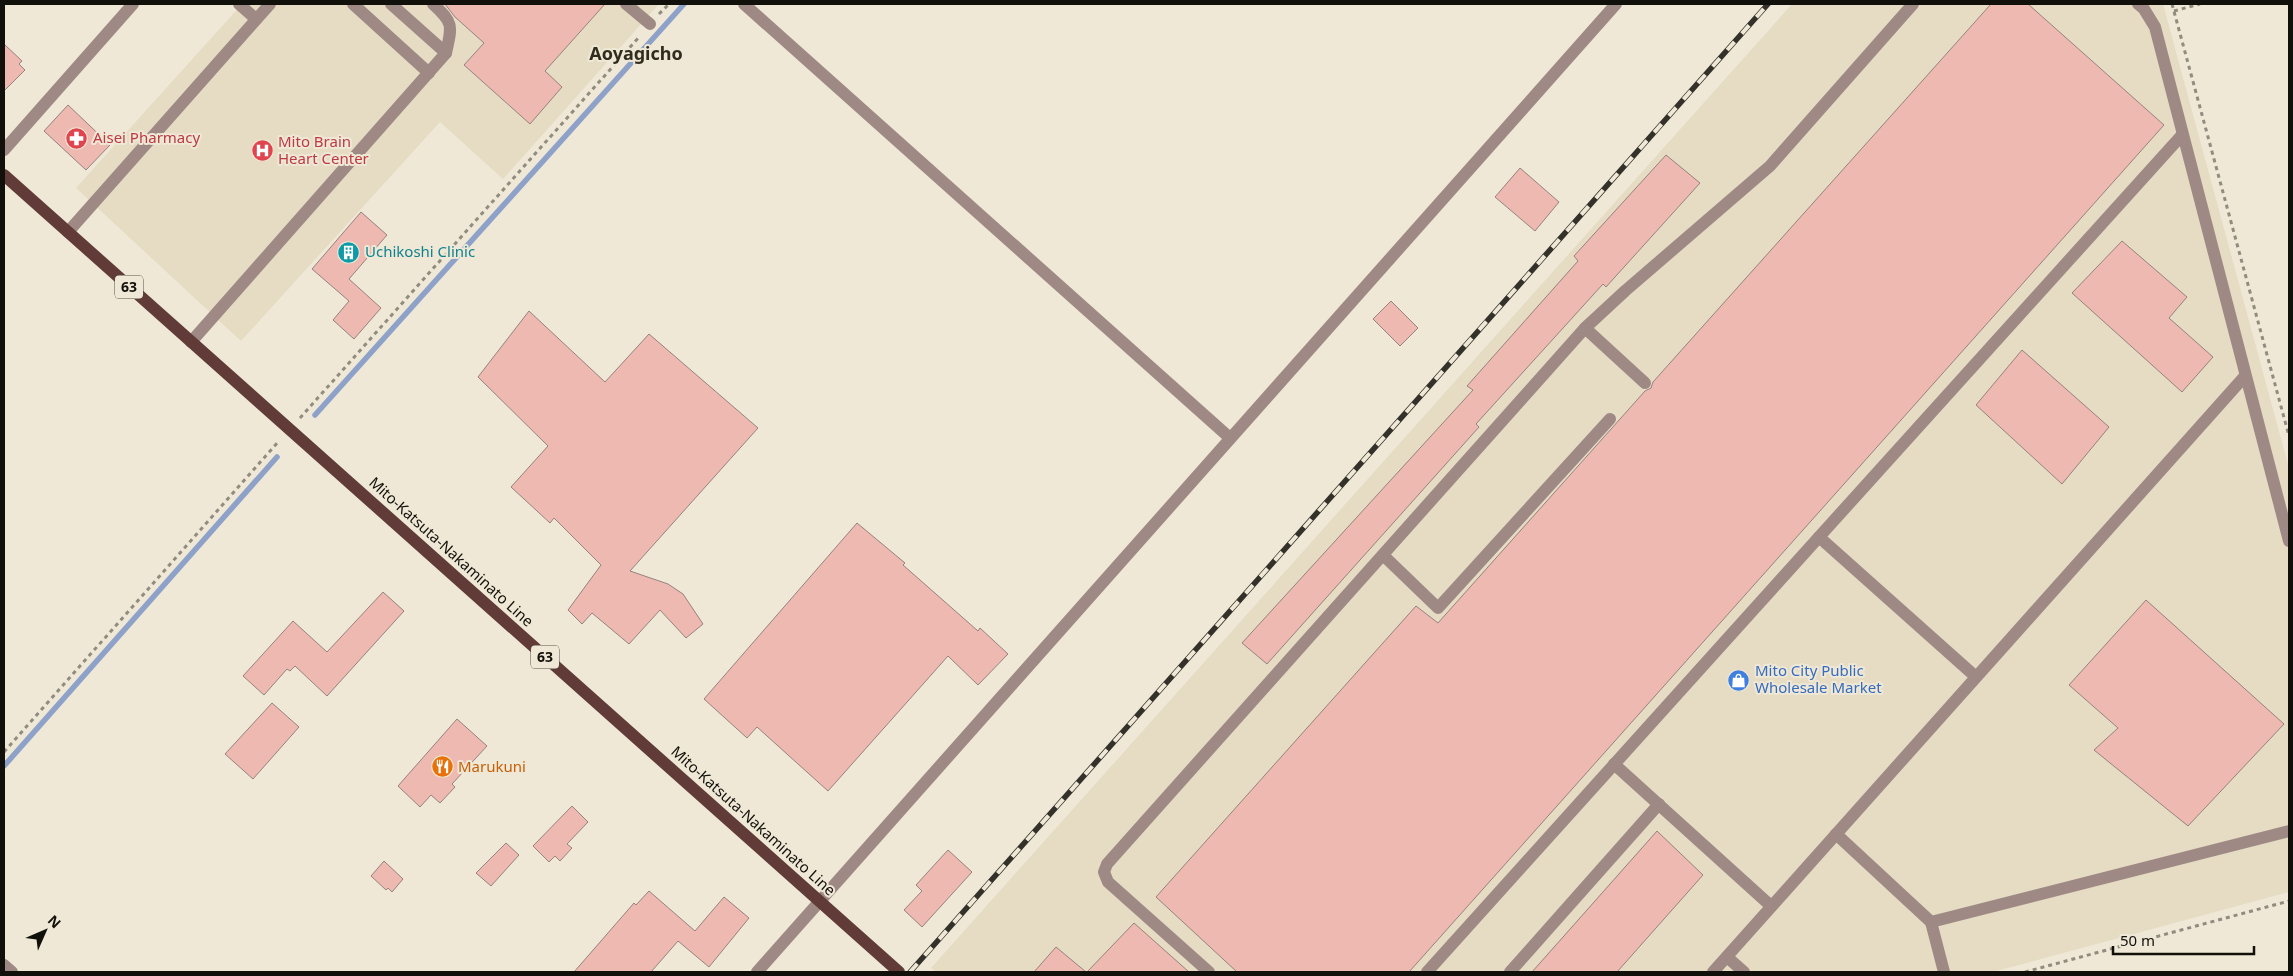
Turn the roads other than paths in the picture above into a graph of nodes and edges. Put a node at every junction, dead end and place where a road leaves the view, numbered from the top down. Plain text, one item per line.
1 (133, 4) edge
2 (239, 4) edge
3 (270, 4) edge
4 (353, 4) edge
5 (391, 4) edge
6 (433, 4) edge
7 (626, 4) edge
8 (744, 4) edge
9 (1616, 4) edge
10 (1913, 4) edge
11 (2138, 4) edge
12 (256, 19) junction
13 (650, 24) road end
14 (446, 53) junction
15 (429, 73) junction
16 (2182, 135) junction
17 (4, 150) edge
18 (4, 175) edge
19 (68, 232) junction
20 (1585, 328) junction
21 (191, 342) junction
22 (2245, 376) junction
23 (1645, 383) dead end
24 (1610, 419) dead end
25 (1230, 438) junction
26 (1819, 537) junction
27 (2289, 541) edge
28 (1384, 556) junction
29 (1976, 677) junction
30 (1614, 764) junction
31 (1659, 804) junction
32 (2289, 831) edge
33 (1836, 834) junction
34 (819, 902) junction
35 (1771, 906) junction
36 (1931, 922) junction
37 (1727, 957) junction
38 (4, 965) edge
39 (12, 972) edge
40 (758, 972) edge
41 (899, 972) edge
42 (1209, 972) edge
43 (1427, 972) edge
44 (1510, 972) edge
45 (1713, 972) edge
46 (1744, 972) edge
47 (1944, 972) edge

1 - 17 street
2 - 12 street
3 - 12 street
4 - 15 street
5 - 14 street
6 - 14 street
7 - 13 street
8 - 25 street
9 - 25 street
10 - 20 street
11 - 16 street
12 - 19 street
14 - 15 street
15 - 21 street
16 - 22 street
16 - 26 street
18 - 19 main road, Mito-Katsuta-Nakaminato Line / 63
19 - 21 main road, Mito-Katsuta-Nakaminato Line / 63
20 - 23 street
20 - 28 street
21 - 34 main road, Mito-Katsuta-Nakaminato Line / 63
22 - 27 street
22 - 29 street
24 - 28 street
25 - 34 street
26 - 29 street
26 - 30 street
28 - 42 street
29 - 33 street
30 - 31 street
30 - 43 street
31 - 35 street
31 - 44 street
32 - 36 street
33 - 35 street
33 - 36 street
34 - 40 street
34 - 41 main road, Mito-Katsuta-Nakaminato Line / 63
35 - 37 street
36 - 47 street
37 - 45 street
37 - 46 street
38 - 39 street

